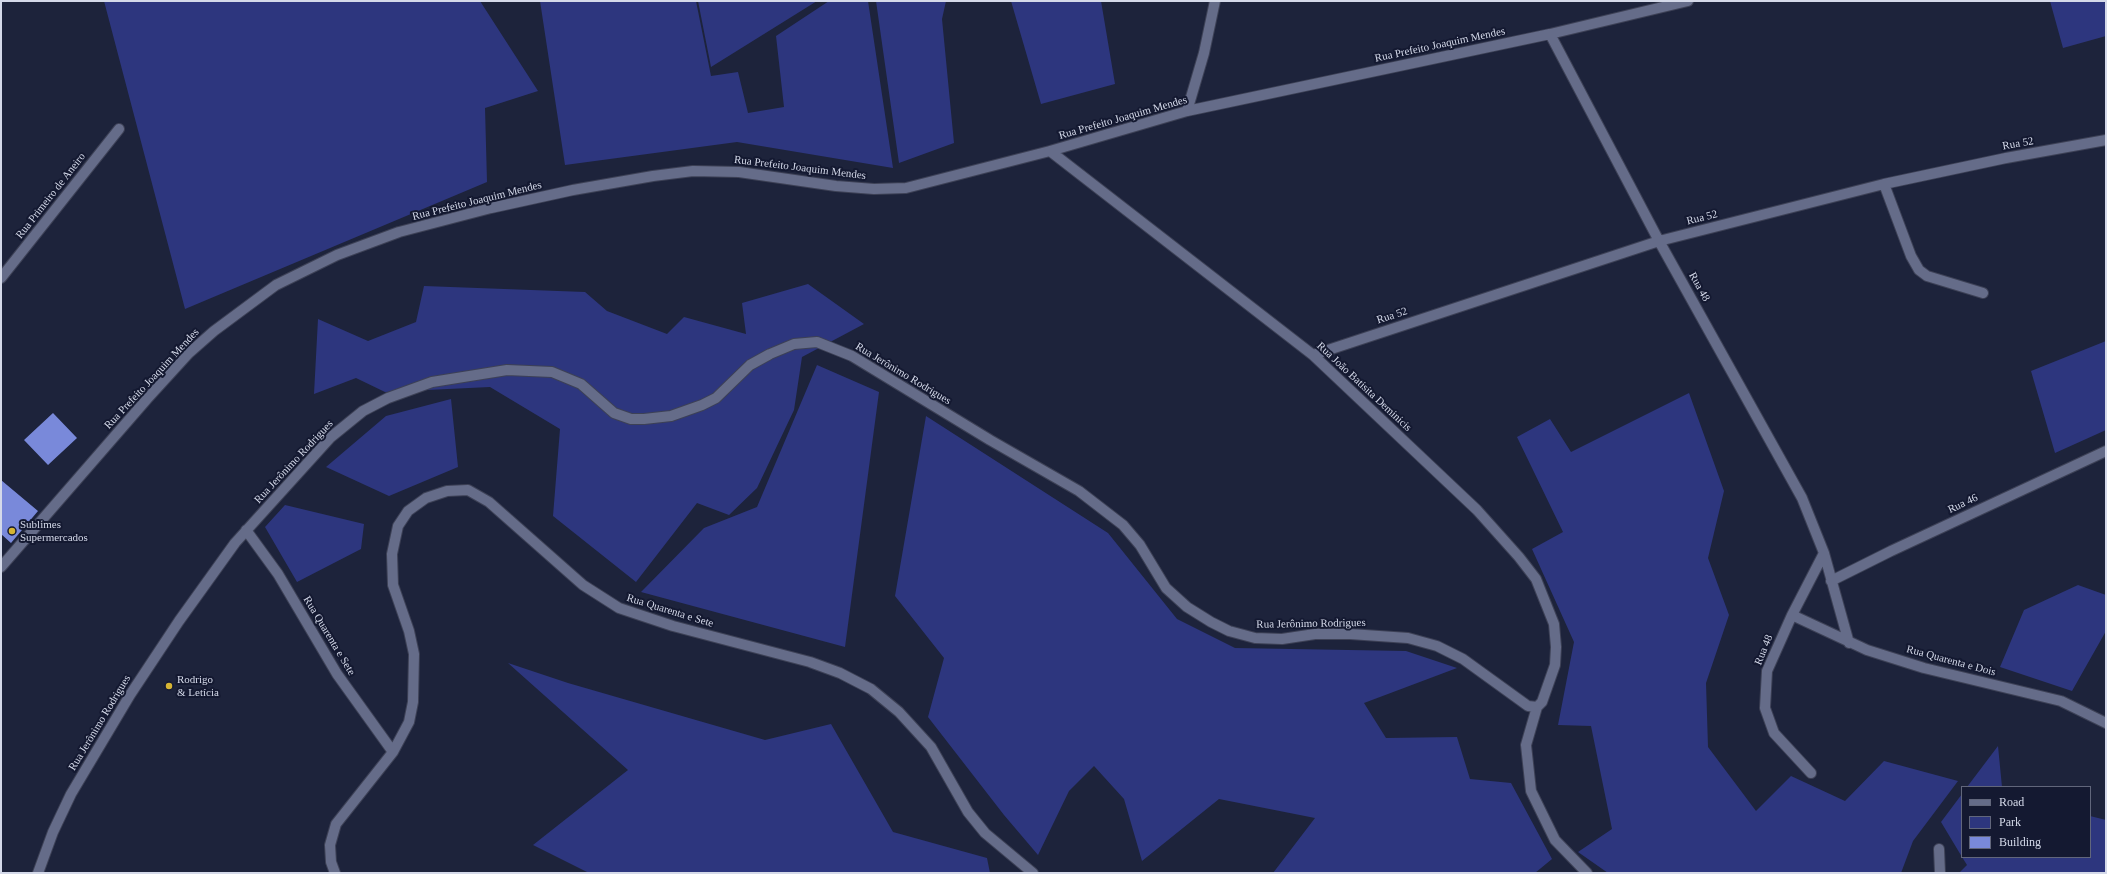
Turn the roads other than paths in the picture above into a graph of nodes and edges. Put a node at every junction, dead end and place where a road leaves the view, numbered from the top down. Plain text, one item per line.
1 (1215, 1) edge
2 (1688, 1) edge
3 (1550, 34) junction
4 (1187, 111) junction
5 (119, 130) dead end
6 (2106, 140) edge
7 (1050, 151) junction
8 (1884, 184) junction
9 (1659, 241) junction
10 (1, 278) edge
11 (1983, 293) dead end
12 (1313, 355) junction
13 (2106, 451) edge
14 (246, 530) junction
15 (1824, 553) junction
16 (1, 567) edge
17 (1831, 581) junction
18 (1792, 615) junction
19 (1849, 643) junction
20 (1537, 706) junction
21 (2106, 723) edge
22 (393, 752) junction
23 (1812, 773) dead end
24 (1939, 849) dead end
25 (38, 873) edge
26 (335, 873) edge
27 (1033, 873) edge
28 (1587, 873) edge
29 (1940, 873) edge

1 - 4 street
2 - 3 street, Rua Prefeito Joaquim Mendes
3 - 4 street, Rua Prefeito Joaquim Mendes
3 - 9 street, Rua 48
4 - 7 street, Rua Prefeito Joaquim Mendes
5 - 10 street, Rua Primeiro de Aneiro
6 - 8 street, Rua 52
7 - 12 street, Rua João Batisita Deminicis
7 - 16 street, Rua Prefeito Joaquim Mendes
8 - 9 street, Rua 52
8 - 11 street
9 - 12 street, Rua 52
9 - 15 street, Rua 48
12 - 20 street, Rua João Batisita Deminicis
13 - 17 street, Rua 46
14 - 20 street, Rua Jerônimo Rodrigues
14 - 22 street, Rua Quarenta e Sete
14 - 25 street, Rua Jerônimo Rodrigues
15 - 17 street, Rua 48
15 - 18 street, Rua 48
17 - 19 street, Rua 48
18 - 19 street, Rua Quarenta e Dois
18 - 23 street, Rua 48
19 - 21 street, Rua Quarenta e Dois
20 - 28 street, Rua João Batisita Deminicis
22 - 26 street, Rua Quarenta e Sete
22 - 27 street, Rua Quarenta e Sete
24 - 29 street

